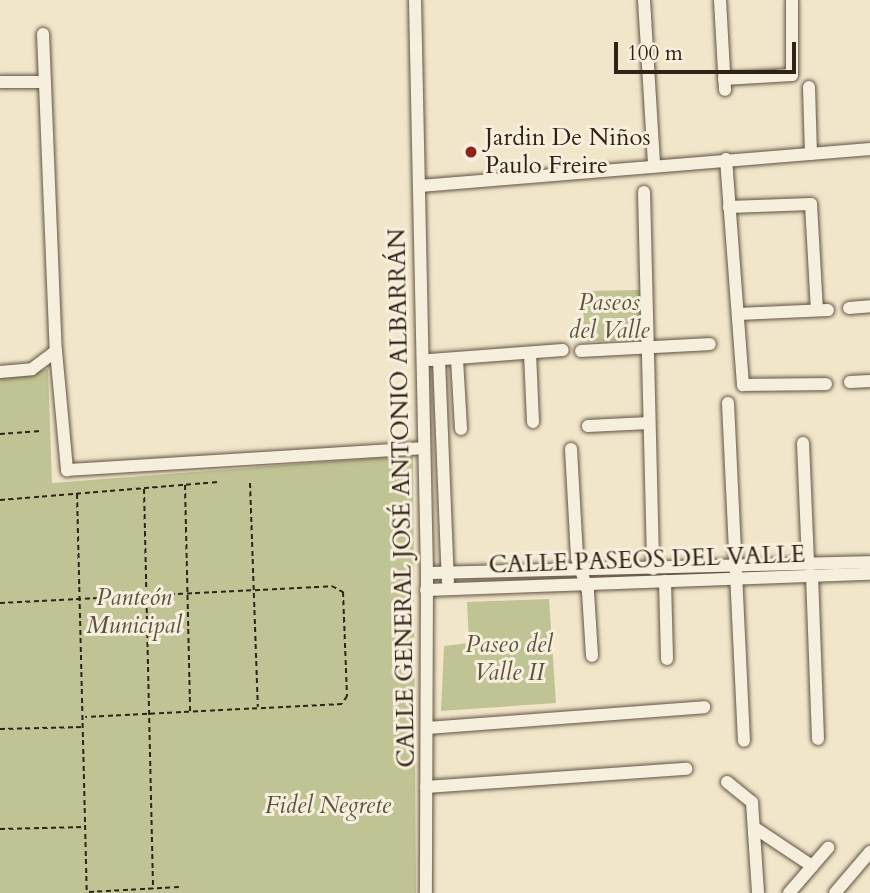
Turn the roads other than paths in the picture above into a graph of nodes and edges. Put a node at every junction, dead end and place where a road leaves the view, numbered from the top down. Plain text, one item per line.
1 (415, 0) edge
2 (644, 0) edge
3 (720, 0) edge
4 (792, 0) edge
5 (43, 34) dead end
6 (0, 82) edge
7 (45, 82) junction
8 (809, 87) dead end
9 (870, 149) edge
10 (811, 154) junction
11 (726, 159) junction
12 (654, 165) junction
13 (420, 186) junction
14 (645, 192) dead end
15 (729, 207) junction
16 (870, 306) edge
17 (849, 308) dead end
18 (738, 314) junction
19 (710, 344) dead end
20 (648, 347) junction
21 (563, 350) dead end
22 (56, 351) junction
23 (581, 351) dead end
24 (530, 352) junction
25 (439, 359) junction
26 (457, 359) junction
27 (423, 360) junction
28 (0, 372) edge
29 (870, 381) edge
30 (850, 382) dead end
31 (827, 384) dead end
32 (728, 403) dead end
33 (533, 422) dead end
34 (649, 423) junction
35 (588, 426) dead end
36 (461, 429) dead end
37 (803, 443) dead end
38 (424, 448) junction
39 (571, 449) dead end
40 (870, 562) edge
41 (653, 569) junction
42 (810, 569) junction
43 (580, 571) junction
44 (736, 571) junction
45 (427, 573) junction
46 (447, 573) junction
47 (870, 573) edge
48 (665, 581) junction
49 (585, 584) junction
50 (449, 589) junction
51 (426, 590) junction
52 (592, 656) dead end
53 (667, 659) dead end
54 (704, 707) dead end
55 (427, 728) junction
56 (818, 739) dead end
57 (744, 741) dead end
58 (686, 769) dead end
59 (727, 782) dead end
60 (426, 787) junction
61 (755, 828) junction
62 (828, 848) dead end
63 (870, 852) edge
64 (812, 866) junction
65 (426, 893) edge
66 (758, 893) edge
67 (789, 893) edge
68 (835, 893) edge

1 - 13 street, CALLE GENERAL JOSÉ ANTONIO ALBARRÁN
2 - 12 street
3 - 4 street
5 - 7 street
6 - 7 street
7 - 22 street
8 - 10 street
9 - 10 street
10 - 11 street
11 - 12 street
11 - 15 street
12 - 13 street
13 - 27 street, CALLE GENERAL JOSÉ ANTONIO ALBARRÁN
14 - 20 street
15 - 18 street
15 - 18 street
16 - 17 street
18 - 31 street
19 - 20 street
20 - 23 street
20 - 34 street
21 - 24 street
22 - 28 street
22 - 38 street
24 - 26 street
24 - 33 street
25 - 26 street
25 - 27 street
25 - 46 street
26 - 36 street
27 - 38 street, CALLE GENERAL JOSÉ ANTONIO ALBARRÁN
29 - 30 street
32 - 44 street
34 - 35 street
34 - 41 street
37 - 42 street
38 - 45 street, CALLE GENERAL JOSÉ ANTONIO ALBARRÁN
39 - 43 street
40 - 42 street, CALLE PASEOS DEL VALLE
41 - 43 street, CALLE PASEOS DEL VALLE
41 - 44 street, CALLE PASEOS DEL VALLE
42 - 44 street, CALLE PASEOS DEL VALLE
42 - 47 street, CALLE PASEOS DEL VALLE
42 - 56 street
43 - 46 street, CALLE PASEOS DEL VALLE
43 - 49 street
44 - 48 street, CALLE PASEOS DEL VALLE
44 - 57 street
45 - 46 street, CALLE PASEOS DEL VALLE
45 - 51 street, CALLE GENERAL JOSÉ ANTONIO ALBARRÁN
46 - 50 street
48 - 49 street, CALLE PASEOS DEL VALLE
48 - 53 street
49 - 50 street, CALLE PASEOS DEL VALLE
49 - 52 street
50 - 51 street, CALLE PASEOS DEL VALLE
51 - 55 street, CALLE GENERAL JOSÉ ANTONIO ALBARRÁN
54 - 55 street
55 - 60 street, CALLE GENERAL JOSÉ ANTONIO ALBARRÁN
58 - 60 street
59 - 61 street
60 - 65 street, CALLE GENERAL JOSÉ ANTONIO ALBARRÁN
61 - 64 street
61 - 66 street
62 - 64 street
63 - 68 street
64 - 67 street

